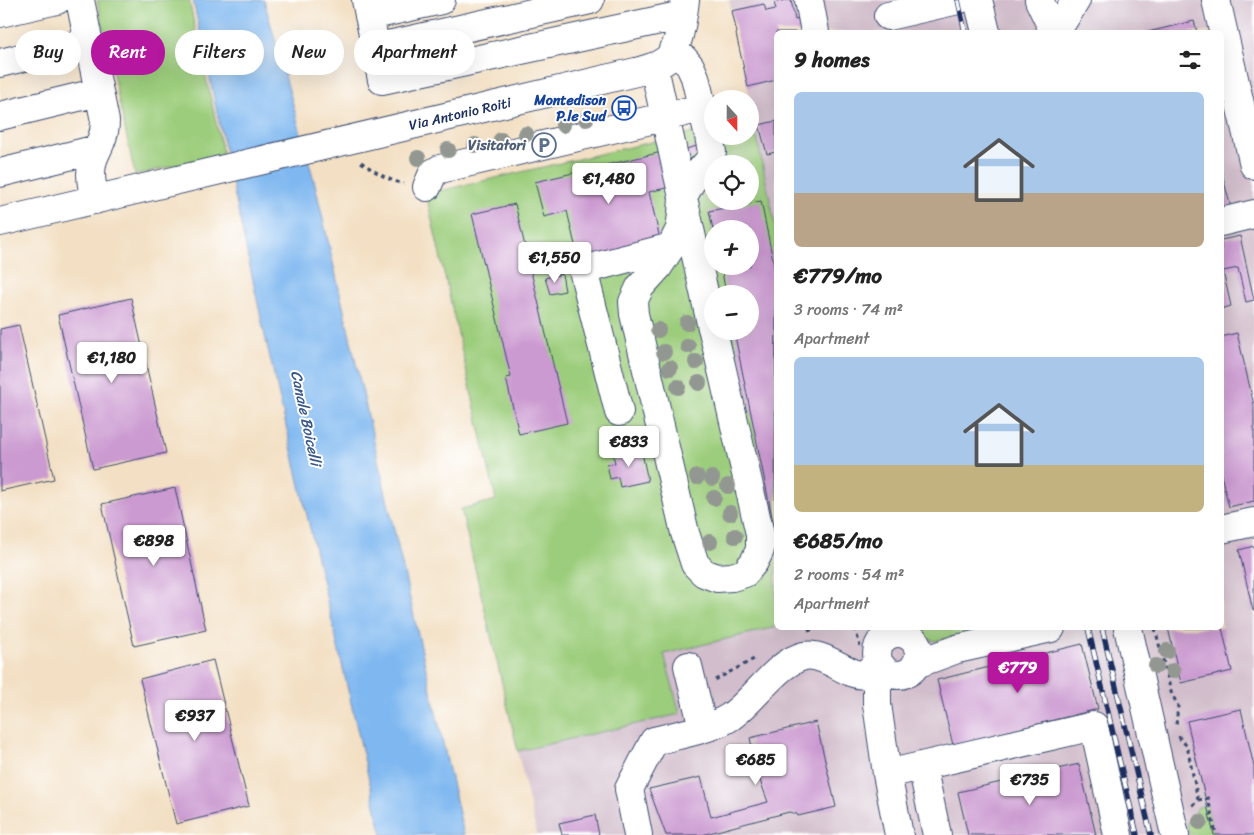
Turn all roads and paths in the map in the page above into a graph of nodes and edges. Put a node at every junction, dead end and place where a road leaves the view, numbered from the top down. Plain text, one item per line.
1 (57, 0) edge
2 (80, 0) edge
3 (441, 0) edge
4 (590, 0) edge
5 (808, 0) edge
6 (958, 0) edge
7 (978, 0) edge
8 (1039, 0) edge
9 (1076, 0) edge
10 (1216, 0) edge
11 (681, 4) edge
12 (367, 8) edge
13 (0, 14) edge
14 (888, 16) edge
15 (371, 30) edge
16 (456, 30) edge
17 (815, 30) edge
18 (986, 30) edge
19 (1054, 30) edge
20 (1056, 30) edge
21 (1223, 30) edge
22 (1224, 35) edge
23 (88, 42) junction
24 (475, 60) edge
25 (0, 63) edge
26 (654, 64) junction
27 (381, 75) edge
28 (405, 75) edge
29 (99, 92) junction
30 (702, 108) junction
31 (0, 116) edge
32 (665, 117) junction
33 (325, 146) junction
34 (97, 149) junction
35 (1254, 165) edge
36 (0, 173) edge
37 (427, 187) joint
38 (682, 197) junction
39 (95, 200) junction
40 (1254, 214) edge
41 (1224, 221) edge
42 (0, 222) edge
43 (671, 247) junction
44 (704, 291) edge
45 (715, 340) edge
46 (619, 412) dead end
47 (1254, 522) edge
48 (1224, 528) edge
49 (1042, 630) edge
50 (1128, 630) edge
51 (898, 649) edge
52 (688, 666) dead end
53 (703, 728) junction
54 (922, 766) junction
55 (887, 774) junction
56 (1198, 800) dead end
57 (638, 835) edge
58 (899, 835) edge
59 (937, 835) edge
60 (1118, 835) edge
61 (1175, 835) edge
62 (1216, 835) edge

1 - 13 street
2 - 23 street
3 - 12 street
4 - 16 street
5 - 17 street
6 - 14 street
7 - 18 street
8 - 19 street
9 - 20 street
10 - 21 street
11 - 24 street
11 - 26 street
12 - 15 street
22 - 35 street
23 - 25 street
23 - 29 street
26 - 30 street
26 - 32 street
26 - 33 street, Via Antonio Roiti
27 - 28 street
29 - 31 street
29 - 34 street
30 - 32 street
30 - 38 street
32 - 37 street
32 - 38 street
33 - 37 path
33 - 39 street, Via Antonio Roiti
34 - 36 street
34 - 39 street
38 - 43 street
38 - 44 street
39 - 42 street
40 - 41 street
43 - 45 street
43 - 46 street
47 - 48 street
49 - 51 street
50 - 61 street
51 - 53 street
51 - 55 street
52 - 53 street
53 - 57 street
54 - 55 street
54 - 59 street
54 - 60 street
55 - 58 street
56 - 62 path

